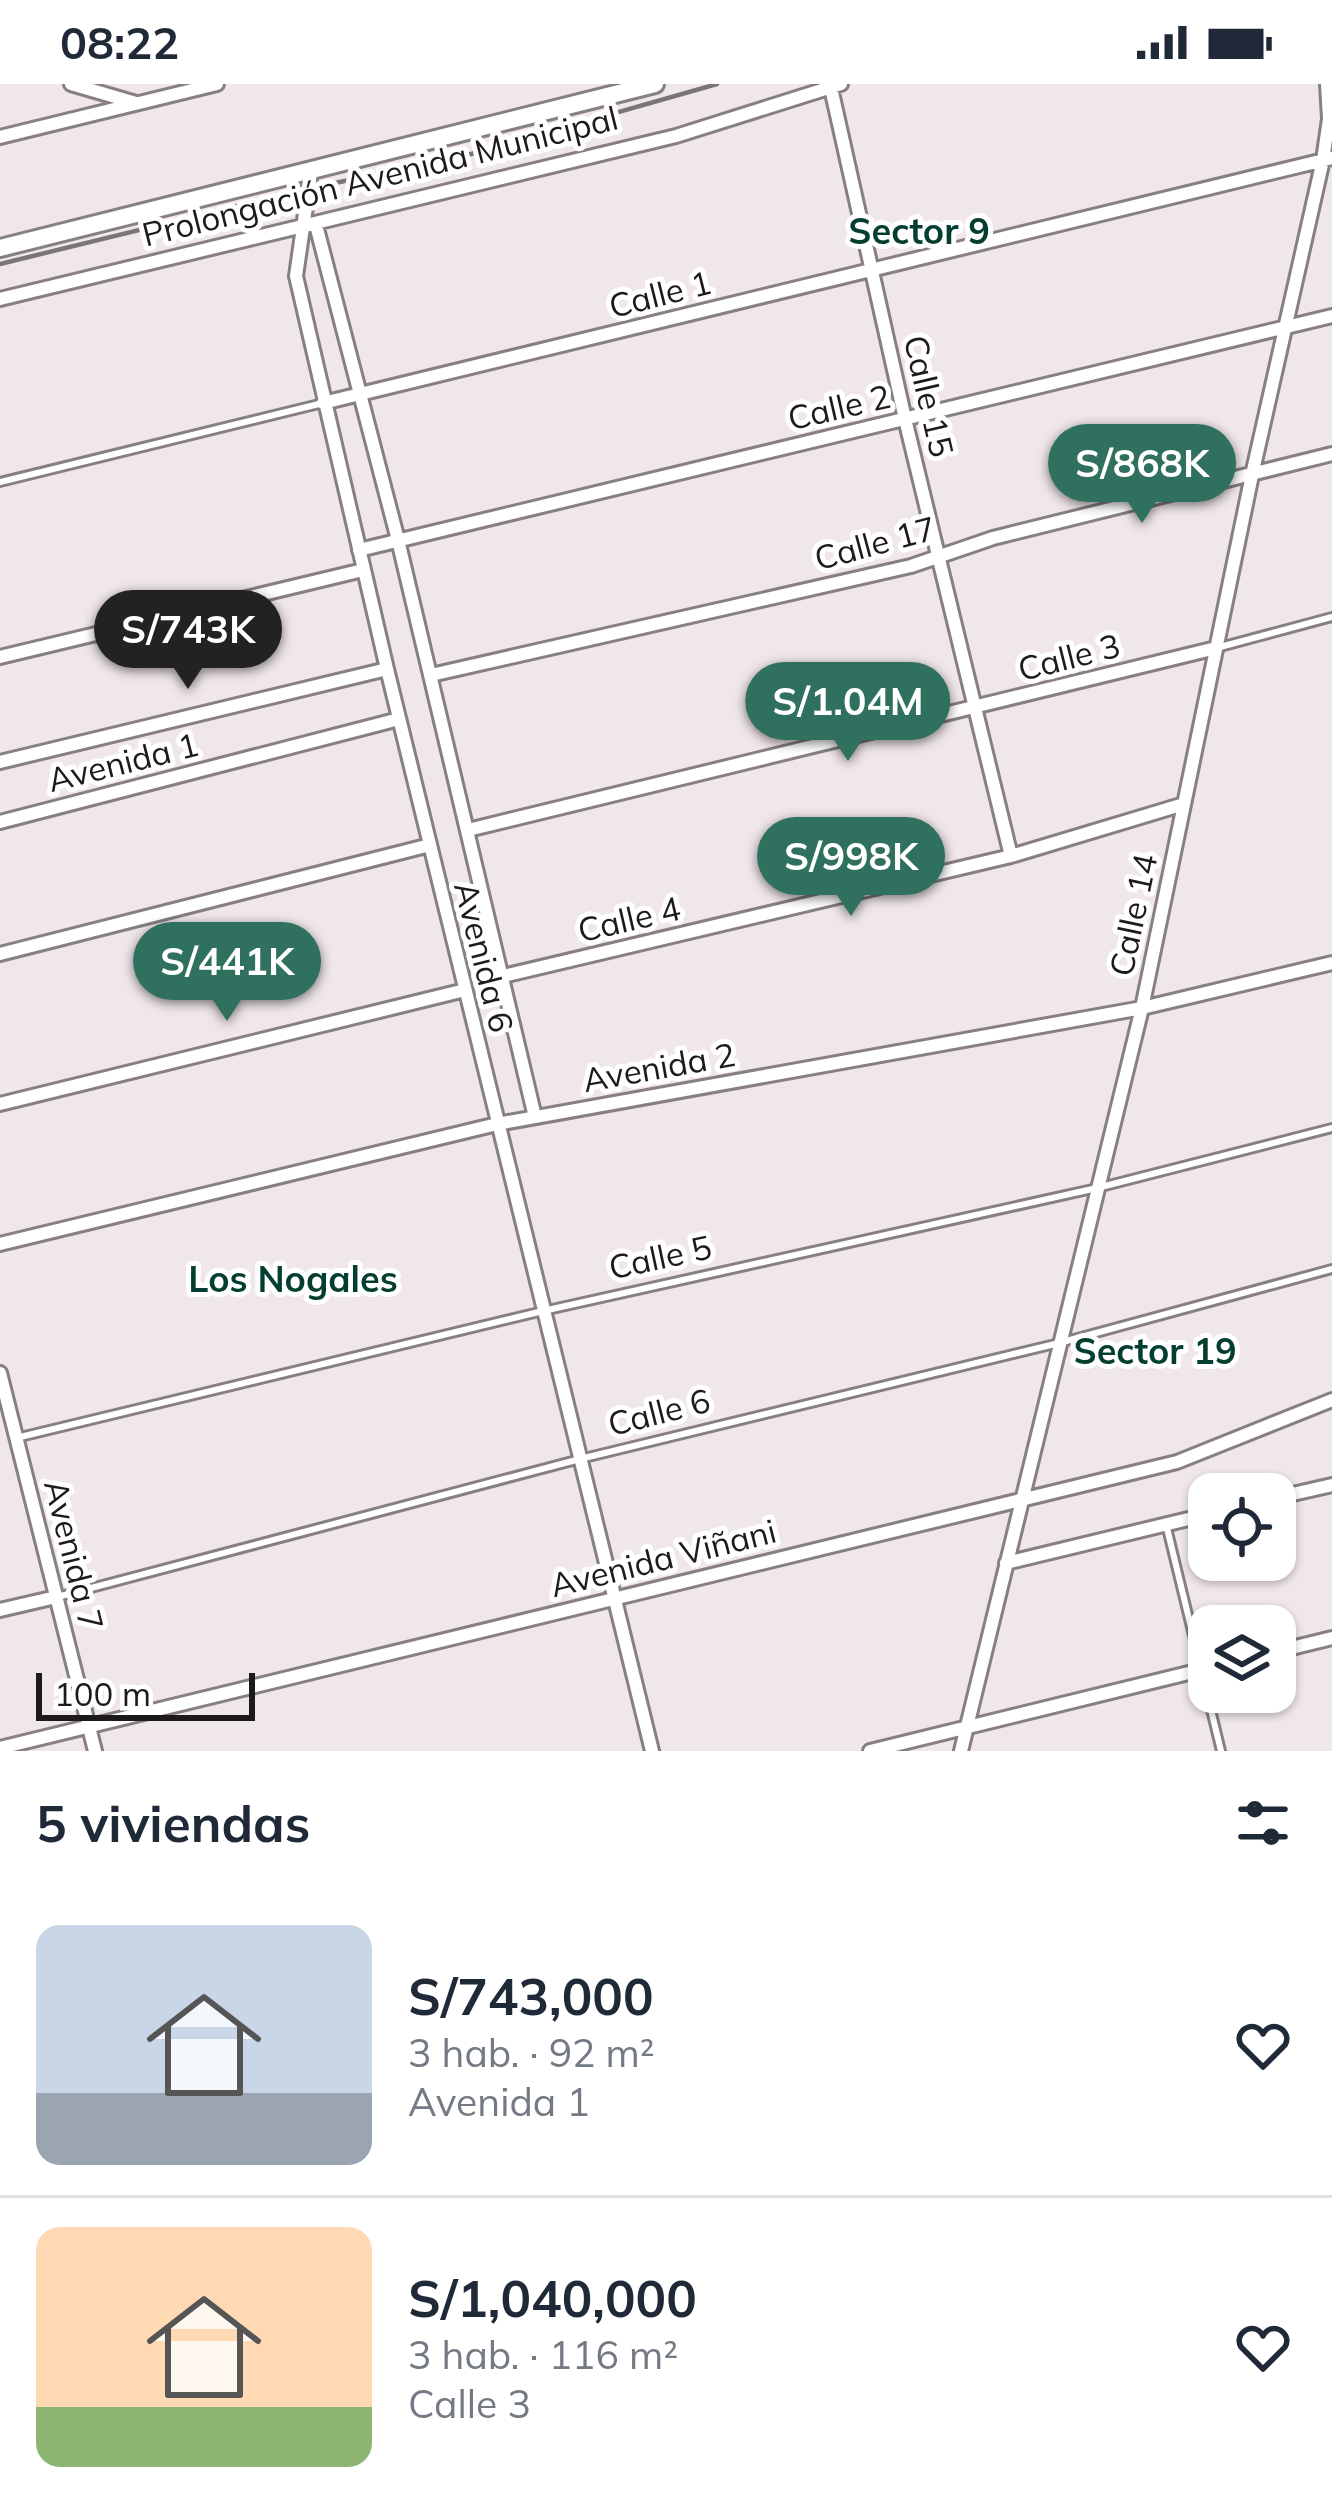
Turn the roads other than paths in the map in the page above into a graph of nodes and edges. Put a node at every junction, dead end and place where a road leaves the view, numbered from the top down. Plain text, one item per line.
1 (71, 84) edge
2 (217, 84) edge
3 (655, 84) edge
4 (1327, 84) edge
5 (836, 86) edge
6 (137, 103) junction
7 (0, 137) edge
8 (1328, 159) edge
9 (311, 172) junction
10 (316, 224) junction
11 (300, 227) junction
12 (0, 248) edge
13 (874, 269) junction
14 (0, 299) edge
15 (1332, 316) edge
16 (1285, 328) junction
17 (359, 394) junction
18 (323, 403) junction
19 (905, 419) junction
20 (1332, 454) edge
21 (1252, 475) junction
22 (0, 482) edge
23 (398, 540) junction
24 (358, 550) junction
25 (939, 555) junction
26 (363, 570) junction
27 (1332, 617) edge
28 (1216, 648) junction
29 (0, 657) edge
30 (387, 669) junction
31 (431, 675) junction
32 (976, 709) junction
33 (399, 719) junction
34 (0, 762) edge
35 (1184, 804) junction
36 (0, 822) edge
37 (468, 830) junction
38 (430, 845) junction
39 (1011, 856) junction
40 (0, 954) edge
41 (1332, 963) edge
42 (503, 976) junction
43 (465, 990) junction
44 (1142, 1009) junction
45 (0, 1104) edge
46 (535, 1117) junction
47 (497, 1124) junction
48 (1332, 1128) edge
49 (1097, 1188) junction
50 (0, 1244) edge
51 (1332, 1269) edge
52 (543, 1311) junction
53 (1059, 1343) junction
54 (0, 1373) edge
55 (1332, 1400) edge
56 (16, 1438) junction
57 (0, 1443) edge
58 (580, 1459) junction
59 (1332, 1485) edge
60 (1296, 1493) edge
61 (1021, 1499) junction
62 (1188, 1519) edge
63 (1166, 1524) junction
64 (1006, 1563) junction
65 (56, 1597) junction
66 (614, 1597) junction
67 (1188, 1606) edge
68 (0, 1610) edge
69 (1332, 1638) edge
70 (1296, 1647) edge
71 (1188, 1673) edge
72 (1214, 1713) edge
73 (89, 1727) junction
74 (966, 1729) junction
75 (0, 1748) edge
76 (95, 1751) edge
77 (652, 1751) edge
78 (870, 1751) edge
79 (961, 1751) edge
80 (1222, 1751) edge

1 - 6 street
2 - 6 street
3 - 9 main road, Prolongación Avenida Municipal
4 - 8 street, Calle 14
5 - 10 street, Prolongación Avenida Municipal
5 - 13 street, Calle 15
6 - 7 street
8 - 13 street, Calle 1
8 - 16 street, Calle 14
9 - 11 street, Avenida 6
9 - 12 main road, Prolongación Avenida Municipal
10 - 11 street, Prolongación Avenida Municipal
10 - 17 street, Avenida 6
11 - 14 street, Prolongación Avenida Municipal
11 - 18 street, Avenida 6
13 - 17 street, Calle 1
13 - 19 street, Calle 15
15 - 16 street, Calle 2
16 - 19 street, Calle 2
16 - 21 street, Calle 14
17 - 18 street, Calle 1
17 - 23 street, Avenida 6
18 - 22 lane, Calle 1
18 - 24 street, Avenida 6
19 - 23 street, Calle 2
19 - 25 street, Calle 15
20 - 21 street, Calle 17
21 - 25 street, Calle 17
21 - 28 street, Calle 14
23 - 24 street, Calle 2
23 - 31 street, Avenida 6
24 - 26 street, Avenida 6
25 - 31 street, Calle 17
25 - 32 street, Calle 15
26 - 29 street
26 - 30 street, Avenida 6
27 - 28 lane, Calle 3
28 - 32 street, Calle 3
28 - 35 street, Calle 14
30 - 33 street, Avenida 6
30 - 34 street, Avenida 1
31 - 37 street, Avenida 6
32 - 37 street, Calle 3
32 - 39 street, Calle 15
33 - 36 street, Avenida 1
33 - 38 street, Avenida 6
35 - 39 street, Calle 4
35 - 44 street, Calle 14
37 - 42 street, Avenida 6
38 - 40 street
38 - 43 street, Avenida 6
39 - 42 street, Calle 4
41 - 44 street, Avenida 2
42 - 46 street, Avenida 6
43 - 45 street
43 - 47 street, Avenida 6
44 - 46 street, Avenida 2
44 - 49 street, Calle 14
46 - 47 street, Avenida 2
47 - 50 street, Avenida 2
47 - 52 street, Avenida 6
48 - 49 lane, Calle 5
49 - 52 lane, Calle 5
49 - 53 street, Calle 14
51 - 53 lane, Calle 6
52 - 56 lane, Calle 5
52 - 58 street, Avenida 6
53 - 58 lane, Calle 6
53 - 61 street, Calle 14
54 - 56 street, Avenida 7
55 - 61 street, Avenida Viñani
56 - 57 street, Calle 5
56 - 65 street, Avenida 7
58 - 65 lane, Calle 6
58 - 66 street, Avenida 6
59 - 60 street
61 - 64 street, Calle 14
61 - 66 street, Avenida Viñani
62 - 63 street
63 - 64 street
63 - 67 lane
64 - 74 street, Calle 14
65 - 68 street, Calle 6
65 - 73 street, Avenida 7
66 - 73 street, Avenida Viñani
66 - 77 street, Avenida 6
69 - 70 street
71 - 74 street
72 - 80 lane
73 - 75 street, Avenida Viñani
73 - 76 street, Avenida 7
74 - 78 street
74 - 79 street, Calle 14

